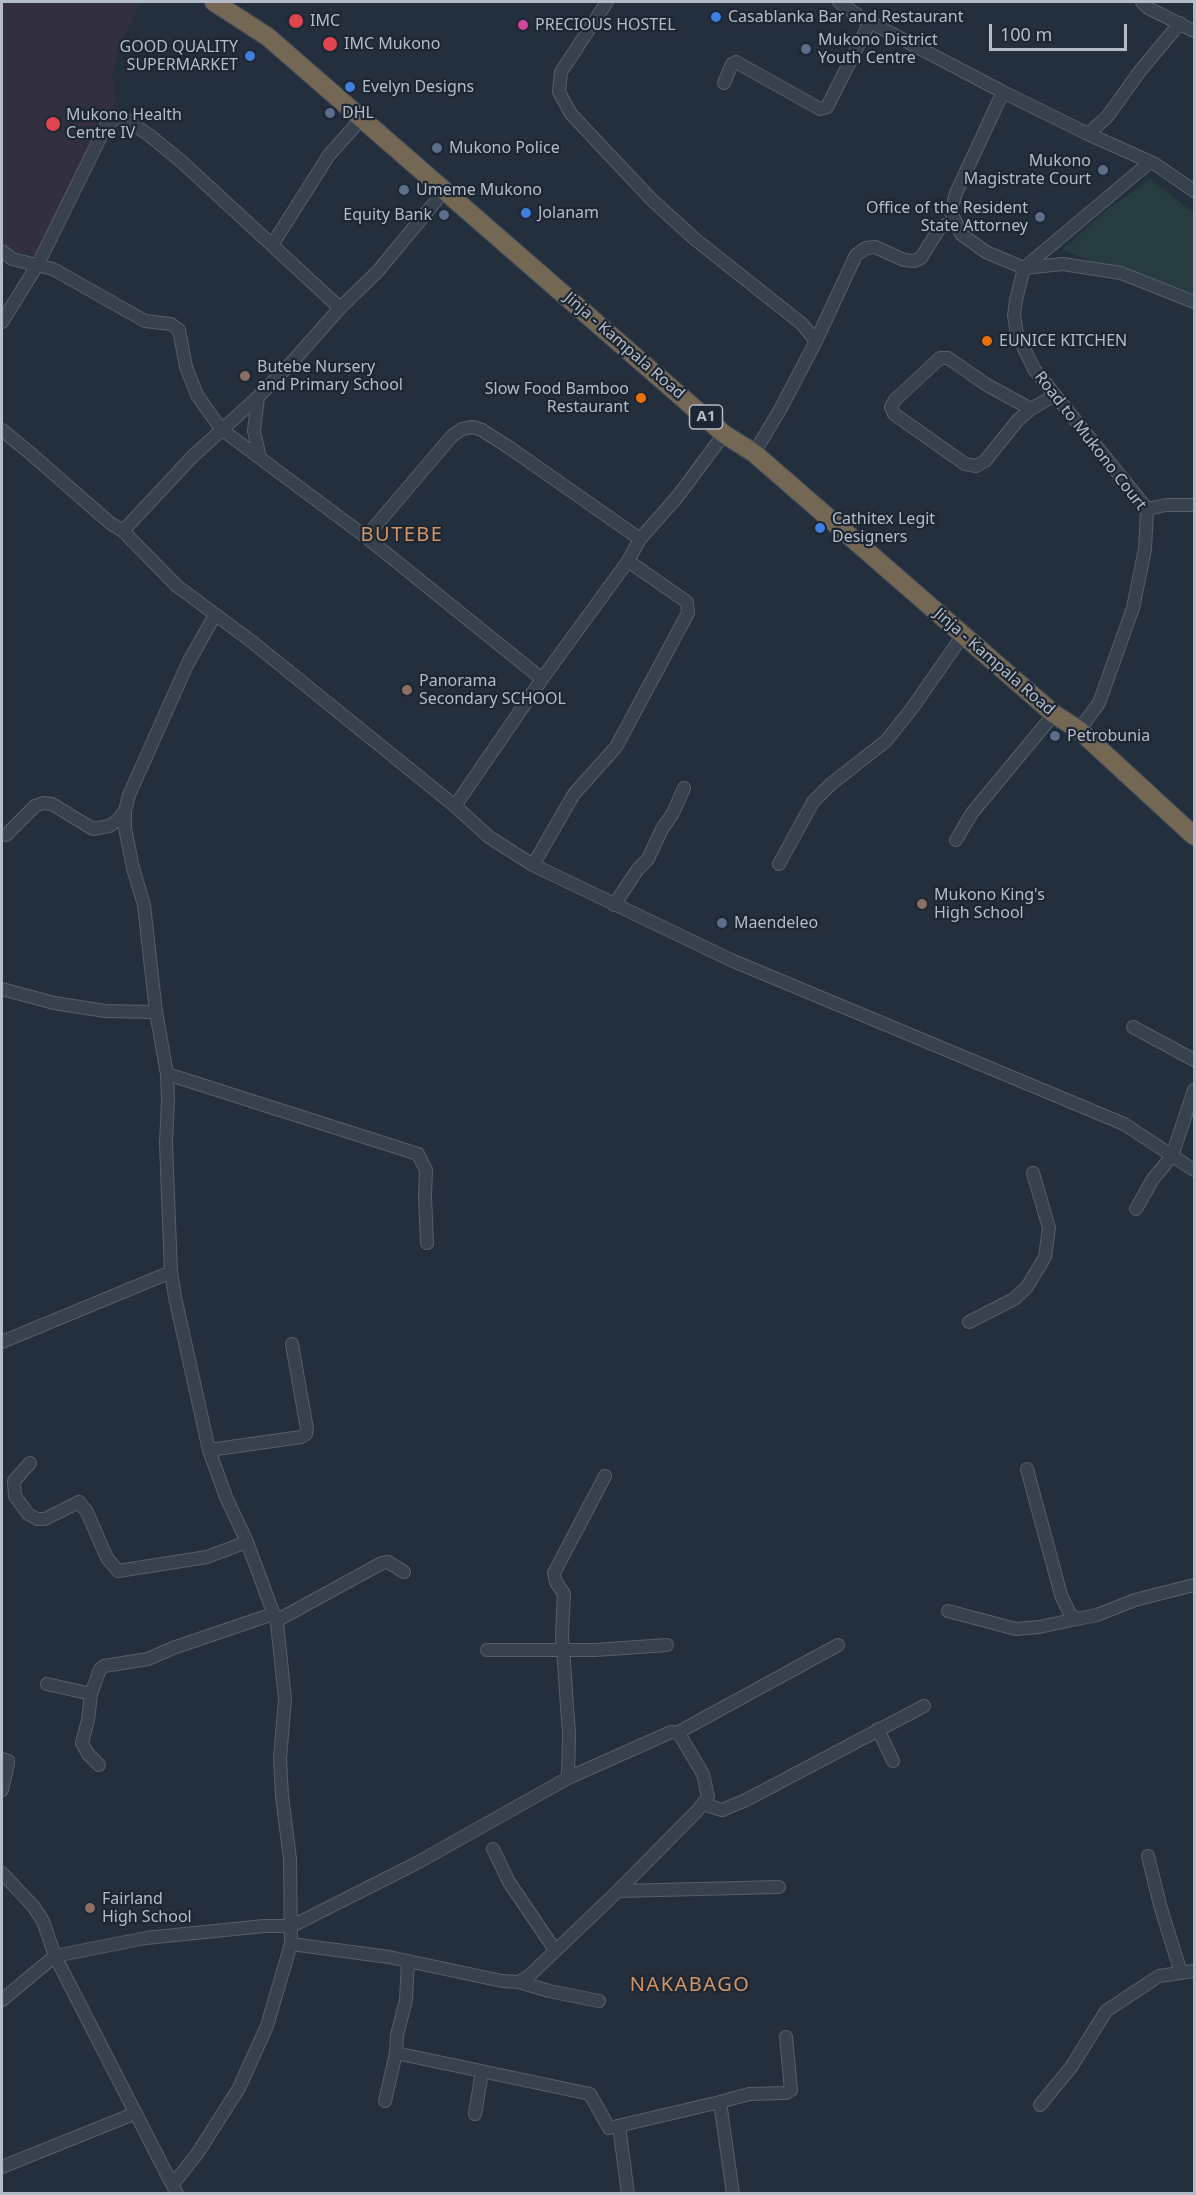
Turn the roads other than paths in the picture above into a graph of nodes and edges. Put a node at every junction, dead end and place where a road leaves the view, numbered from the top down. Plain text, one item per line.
1 (214, 2) edge
2 (607, 2) edge
3 (839, 2) edge
4 (1142, 2) edge
5 (870, 22) junction
6 (1180, 23) junction
7 (1194, 30) edge
8 (724, 83) dead end
9 (1003, 92) junction
10 (362, 118) junction
11 (1088, 134) junction
12 (1150, 162) junction
13 (445, 190) junction
14 (1194, 190) edge
15 (956, 225) junction
16 (272, 244) junction
17 (2, 251) edge
18 (38, 264) junction
19 (1024, 268) junction
20 (1194, 302) edge
21 (339, 308) junction
22 (2, 322) edge
23 (816, 341) junction
24 (1055, 395) junction
25 (258, 397) junction
26 (1031, 409) junction
27 (221, 429) junction
28 (2, 430) edge
29 (724, 434) junction
30 (754, 453) junction
31 (260, 458) junction
32 (1194, 505) edge
33 (1148, 509) junction
34 (123, 531) junction
35 (366, 537) junction
36 (640, 539) junction
37 (628, 561) junction
38 (215, 615) junction
39 (963, 635) junction
40 (542, 679) junction
41 (1054, 714) junction
42 (1079, 730) junction
43 (684, 788) dead end
44 (455, 806) junction
45 (125, 811) junction
46 (6, 835) dead end
47 (1194, 836) edge
48 (956, 840) dead end
49 (779, 864) dead end
50 (533, 865) junction
51 (614, 905) junction
52 (2, 989) edge
53 (156, 1012) junction
54 (1133, 1027) dead end
55 (1194, 1060) edge
56 (167, 1074) junction
57 (1194, 1089) edge
58 (1172, 1156) junction
59 (1194, 1170) edge
60 (1033, 1173) dead end
61 (1136, 1209) dead end
62 (427, 1244) dead end
63 (171, 1272) junction
64 (969, 1322) dead end
65 (2, 1342) edge
66 (292, 1344) dead end
67 (208, 1450) junction
68 (30, 1463) dead end
69 (1027, 1469) dead end
70 (605, 1476) dead end
71 (247, 1542) junction
72 (404, 1572) dead end
73 (1194, 1585) edge
74 (948, 1611) dead end
75 (275, 1617) junction
76 (1077, 1619) junction
77 (667, 1645) dead end
78 (838, 1645) dead end
79 (487, 1650) dead end
80 (563, 1650) junction
81 (47, 1684) dead end
82 (91, 1694) junction
83 (924, 1706) dead end
84 (878, 1730) junction
85 (677, 1733) junction
86 (2, 1759) edge
87 (893, 1761) dead end
88 (99, 1765) dead end
89 (568, 1778) junction
90 (2, 1790) edge
91 (703, 1803) junction
92 (493, 1849) dead end
93 (1148, 1856) dead end
94 (2, 1874) edge
95 (779, 1887) dead end
96 (618, 1891) junction
97 (292, 1926) junction
98 (291, 1944) junction
99 (555, 1950) junction
100 (55, 1956) junction
101 (408, 1961) junction
102 (1194, 1971) edge
103 (1181, 1973) junction
104 (519, 1982) junction
105 (2, 2000) edge
106 (599, 2001) dead end
107 (786, 2037) dead end
108 (396, 2053) junction
109 (482, 2072) junction
110 (385, 2102) dead end
111 (720, 2103) junction
112 (1041, 2104) dead end
113 (136, 2113) junction
114 (475, 2114) dead end
115 (619, 2127) junction
116 (2, 2167) edge
117 (175, 2189) edge
118 (628, 2193) edge
119 (733, 2193) edge

1 - 10 highway, Jinja - Kampala Road / A1
2 - 23 street
3 - 5 street
4 - 6 street
5 - 8 street
5 - 9 street
6 - 7 street
6 - 11 street
9 - 11 street
9 - 15 street
10 - 13 highway, Jinja - Kampala Road / A1
10 - 16 street
11 - 12 street
12 - 14 street
12 - 19 street
13 - 21 street
13 - 29 highway, Jinja - Kampala Road / A1
15 - 19 street
15 - 23 street
16 - 18 street
16 - 21 street
17 - 18 street
18 - 22 street
18 - 27 street
19 - 20 street
19 - 24 street, Road to Mukono Court
21 - 25 street
23 - 30 street
24 - 26 street
24 - 33 street, Road to Mukono Court
25 - 27 street
25 - 31 street
26 - 26 street
27 - 31 street
27 - 34 street
28 - 34 street
29 - 30 highway, Jinja - Kampala Road / A1
29 - 36 street
30 - 39 highway, Jinja - Kampala Road / A1
31 - 35 street
32 - 33 street
33 - 42 street, Road to Mukono Court
34 - 38 street
35 - 36 street
35 - 40 street
36 - 37 street
37 - 40 street
37 - 50 street
38 - 44 street
38 - 45 street
39 - 41 highway, Jinja - Kampala Road / A1
39 - 49 street
40 - 44 street
41 - 42 highway, Jinja - Kampala Road / A1
41 - 48 street
42 - 47 highway, Jinja - Kampala Road / A1
43 - 51 street
44 - 50 street
45 - 46 street
45 - 53 street
50 - 51 street
51 - 58 street
52 - 53 street
53 - 56 street
54 - 55 street
56 - 62 street
56 - 63 street
57 - 58 street
58 - 59 street
58 - 61 street
60 - 64 street
63 - 65 street
63 - 67 street
66 - 67 street
67 - 71 street
68 - 71 street
69 - 76 street
70 - 80 street
71 - 75 street
72 - 75 street
73 - 76 street
74 - 76 street
75 - 82 street
75 - 97 street
77 - 80 street
78 - 85 street
79 - 80 street
80 - 89 street
81 - 82 street
82 - 88 street
83 - 84 street
84 - 87 street
84 - 91 street
85 - 89 street
85 - 91 street
86 - 90 street
89 - 97 street
91 - 96 street
92 - 99 street
93 - 103 street
94 - 100 street
95 - 96 street
96 - 99 street
97 - 98 street
97 - 100 street
98 - 101 street
98 - 117 street
99 - 104 street
100 - 105 street
100 - 113 street
101 - 104 street
101 - 108 street
102 - 103 street
103 - 112 street
104 - 106 street
107 - 111 street
108 - 109 street
108 - 110 street
109 - 114 street
109 - 115 street
111 - 115 street
111 - 119 street
113 - 116 street
113 - 117 street
115 - 118 street

